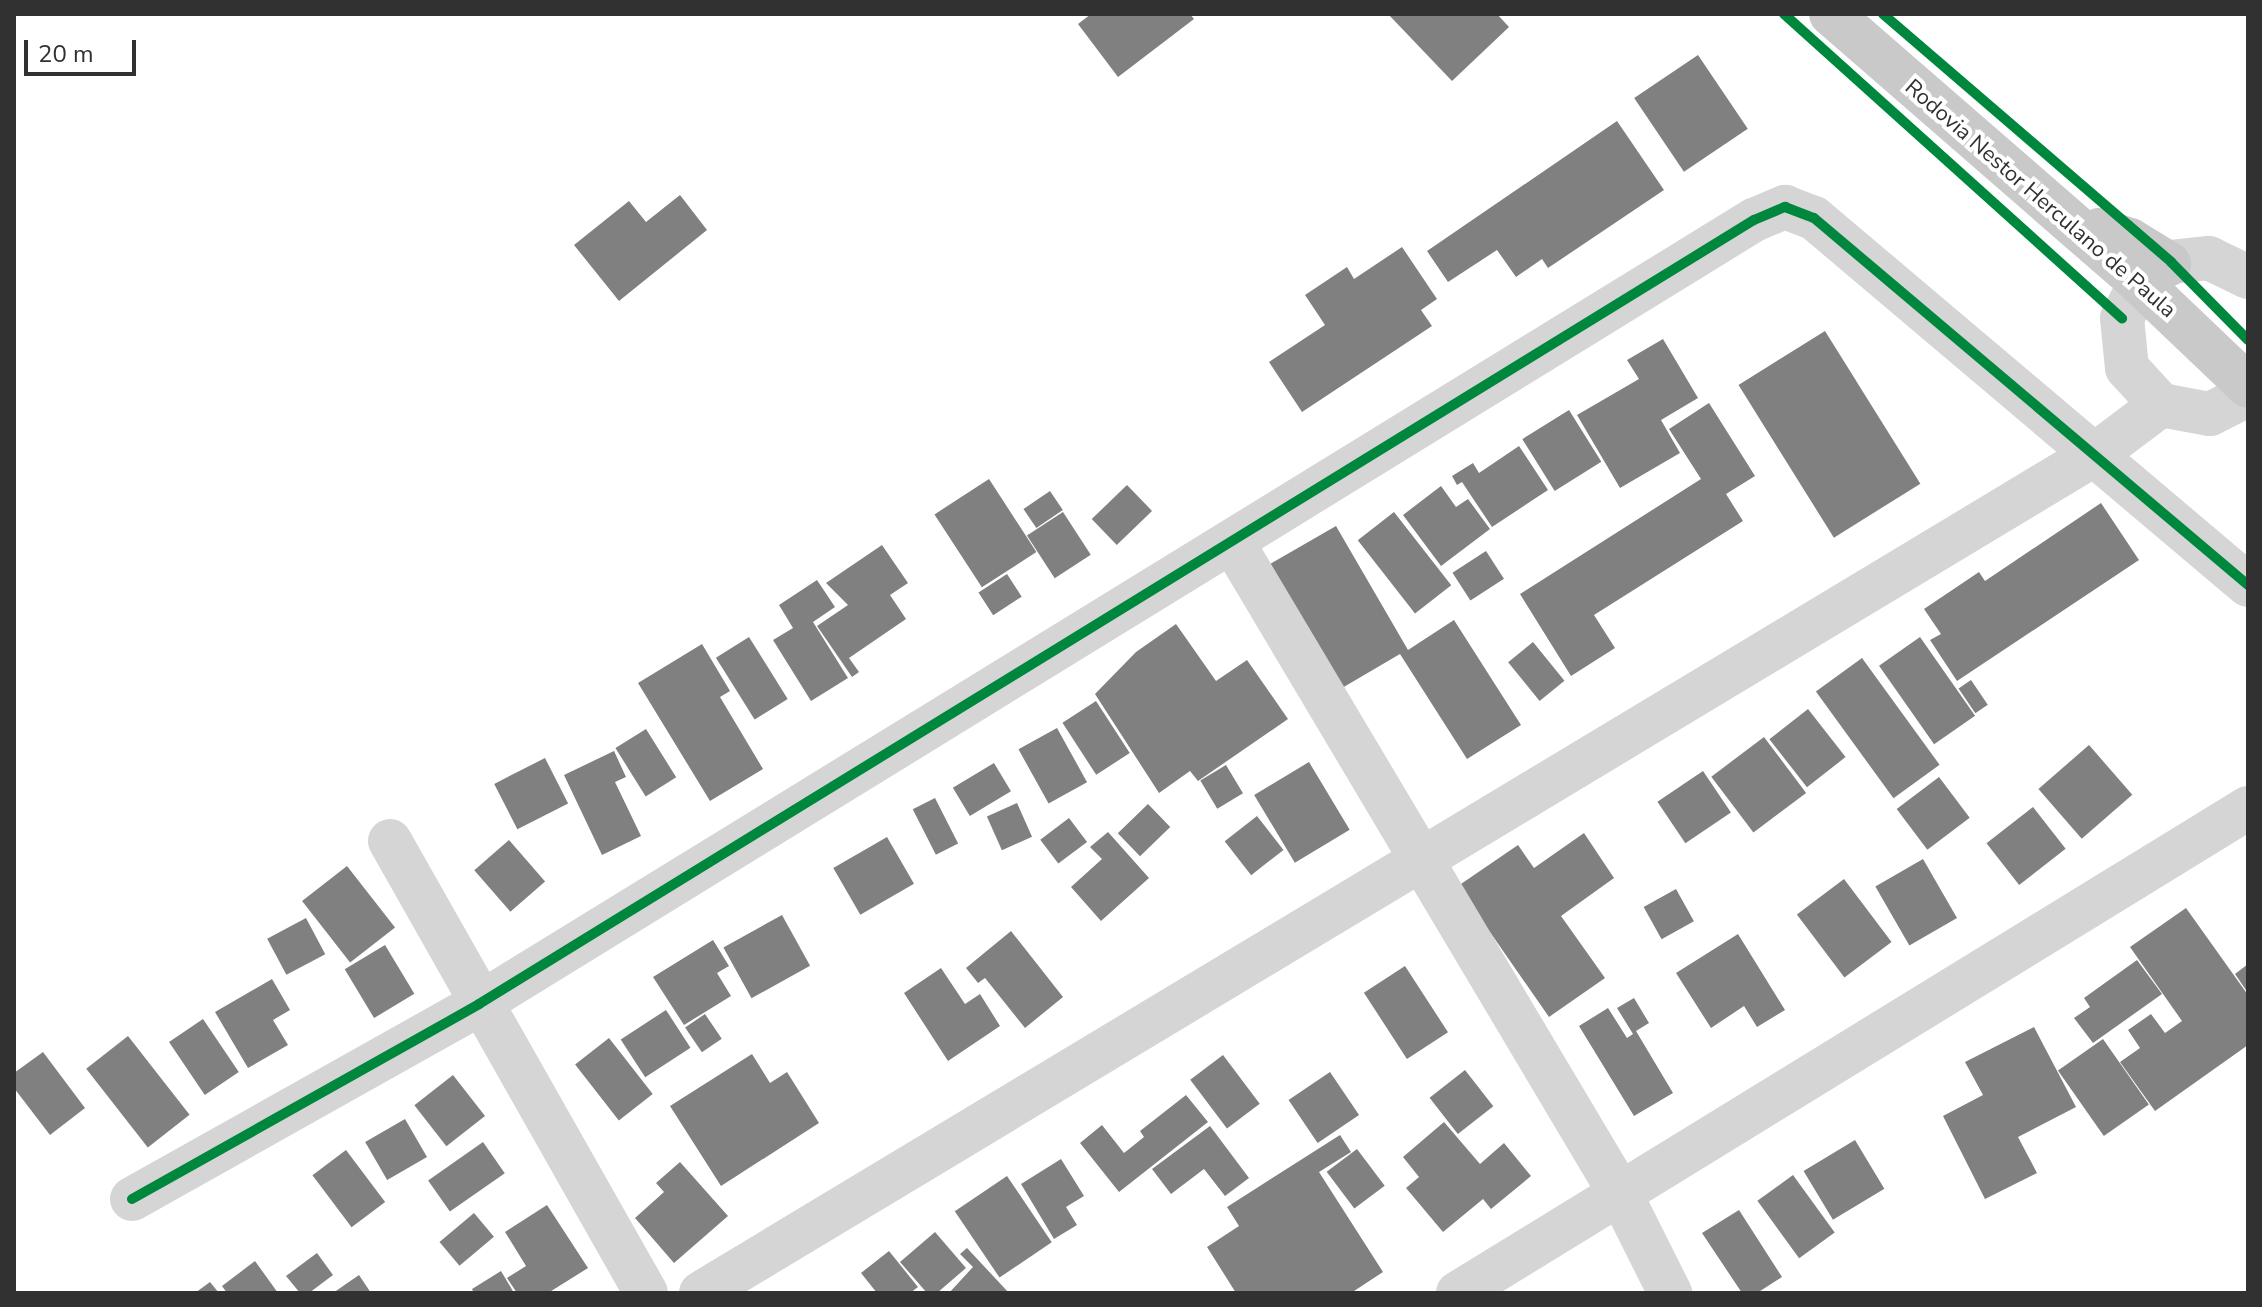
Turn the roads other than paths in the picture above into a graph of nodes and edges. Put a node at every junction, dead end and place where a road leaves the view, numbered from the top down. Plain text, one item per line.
1 (1831, 14) edge
2 (2154, 274) junction
3 (2248, 277) edge
4 (2248, 386) edge
5 (2248, 395) edge
6 (2161, 405) junction
7 (2097, 453) junction
8 (1233, 543) junction
9 (2248, 585) edge
10 (2248, 808) edge
11 (390, 841) dead end
12 (1420, 856) junction
13 (479, 1004) junction
14 (1621, 1195) junction
15 (132, 1199) dead end
16 (646, 1293) edge
17 (701, 1293) edge
18 (1458, 1293) edge
19 (1670, 1293) edge

1 - 2 main road, Rodovia Nestor Herculano de Paula
2 - 3 street
2 - 4 main road, Rodovia Nestor Herculano de Paula
2 - 6 street
5 - 6 street
6 - 7 street
7 - 8 street
7 - 9 street
7 - 12 street
8 - 12 street
8 - 13 street
10 - 14 street
11 - 13 street
12 - 14 street
12 - 17 street
13 - 15 street
13 - 16 street
14 - 18 street
14 - 19 street

